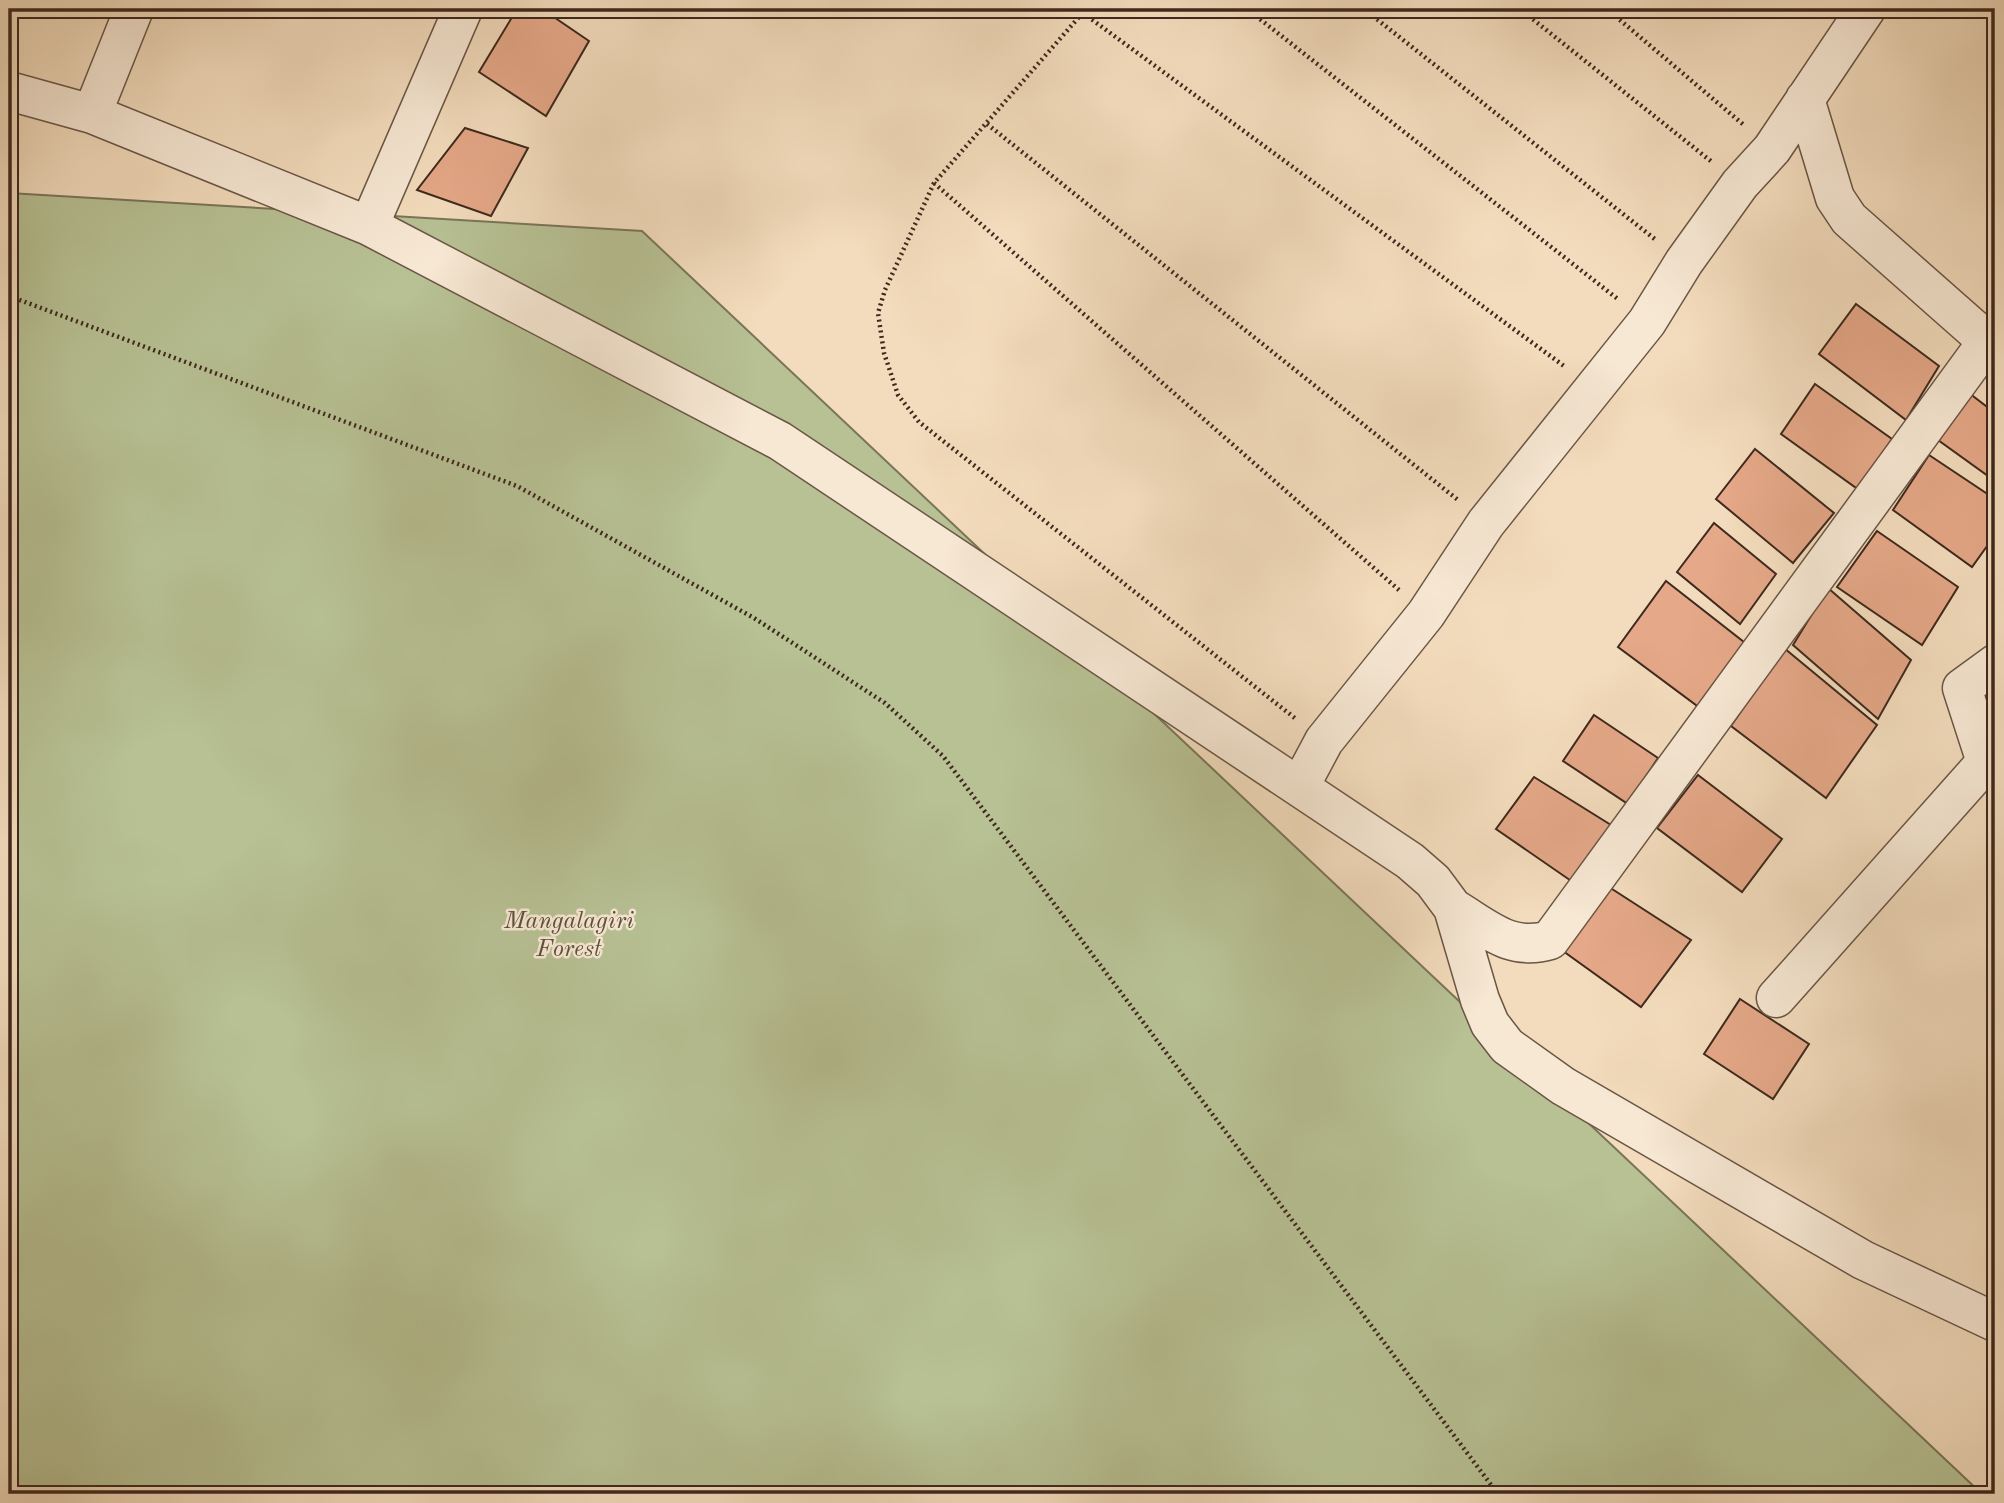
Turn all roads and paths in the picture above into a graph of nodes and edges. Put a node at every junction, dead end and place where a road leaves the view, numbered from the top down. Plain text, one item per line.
1 (134, 9) edge
2 (463, 9) edge
3 (1247, 9) edge
4 (1364, 9) edge
5 (1520, 9) edge
6 (1607, 9) edge
7 (1866, 9) edge
8 (1084, 11) edge
9 (9, 91) edge
10 (1805, 99) junction
11 (92, 114) junction
12 (988, 124) junction
13 (1772, 149) junction
14 (934, 183) junction
15 (1740, 184) junction
16 (369, 226) junction
17 (1684, 262) junction
18 (9, 296) edge
19 (1647, 322) junction
20 (1991, 345) edge
21 (1595, 389) junction
22 (1486, 523) junction
23 (1426, 614) junction
24 (1995, 664) edge
25 (1324, 741) junction
26 (1300, 786) junction
27 (1453, 908) junction
28 (1776, 998) dead end
29 (1995, 1322) edge
30 (1498, 1494) edge

1 - 11 street
2 - 16 street
3 - 19 path
4 - 17 path
5 - 15 path
6 - 13 path
7 - 10 street
8 - 12 path
8 - 21 path
9 - 11 street
10 - 13 street
10 - 20 street
11 - 16 street
12 - 14 path
12 - 22 path
13 - 15 street
14 - 23 path
14 - 25 path
15 - 17 street
16 - 26 street
17 - 19 street
18 - 30 path
19 - 21 street
20 - 27 street
21 - 22 street
22 - 23 street
23 - 25 street
24 - 28 street
25 - 26 street
26 - 27 street
27 - 29 street

